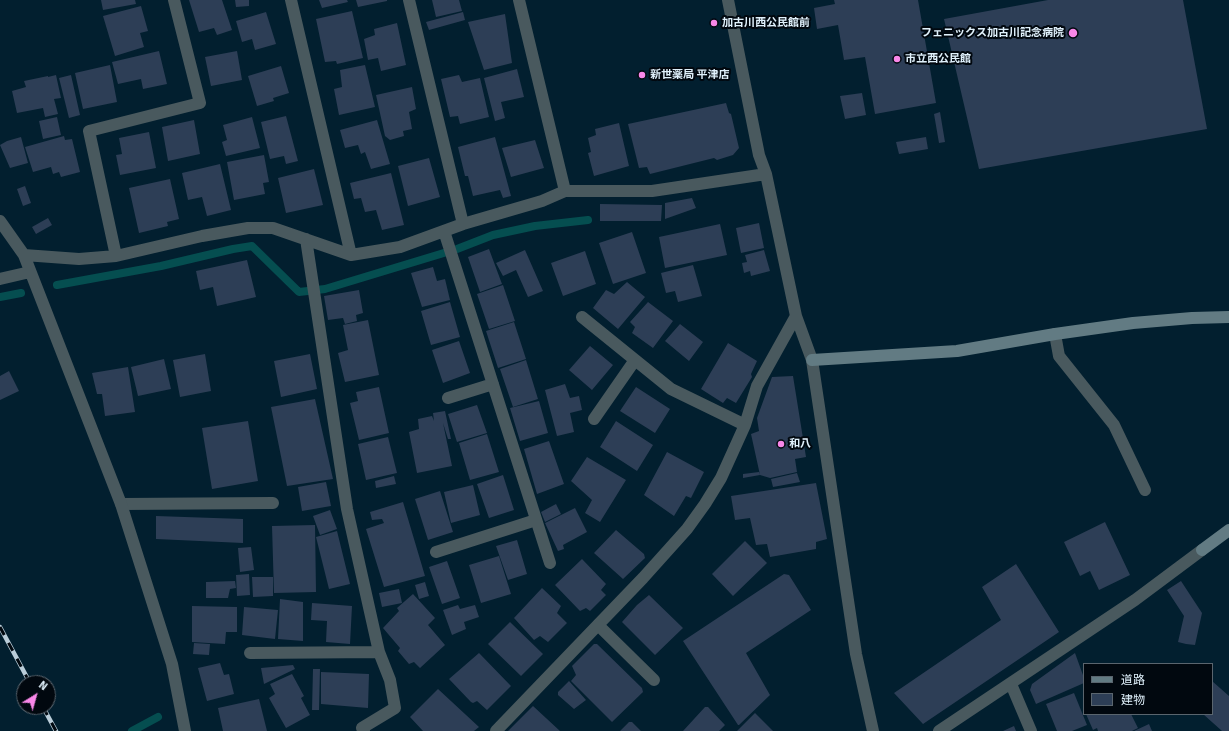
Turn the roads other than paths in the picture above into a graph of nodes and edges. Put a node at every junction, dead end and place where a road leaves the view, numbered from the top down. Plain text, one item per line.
1 (174, 0) edge
2 (291, 0) edge
3 (409, 0) edge
4 (519, 0) edge
5 (728, 0) edge
6 (766, 174) junction
7 (565, 191) junction
8 (0, 221) edge
9 (463, 224) junction
10 (446, 236) junction
11 (306, 239) junction
12 (24, 255) junction
13 (351, 255) junction
14 (116, 256) junction
15 (30, 272) junction
16 (0, 279) edge
17 (796, 316) junction
18 (582, 317) dead end
19 (1229, 317) edge
20 (1055, 334) junction
21 (635, 360) junction
22 (812, 360) junction
23 (493, 384) junction
24 (448, 398) dead end
25 (594, 419) dead end
26 (745, 425) junction
27 (1145, 490) dead end
28 (273, 503) dead end
29 (121, 504) junction
30 (536, 520) junction
31 (1229, 530) edge
32 (436, 552) dead end
33 (550, 563) dead end
34 (598, 625) junction
35 (250, 652) dead end
36 (379, 652) junction
37 (654, 680) dead end
38 (1011, 684) junction
39 (185, 731) edge
40 (364, 731) edge
41 (496, 731) edge
42 (873, 731) edge
43 (939, 731) edge
44 (1031, 731) edge

1 - 14 street
2 - 13 street
3 - 9 street
4 - 7 street
5 - 6 street
6 - 7 street
6 - 17 street
7 - 9 street
8 - 12 street
9 - 10 street
10 - 13 street
10 - 23 street
11 - 13 street
11 - 14 street
11 - 36 street
12 - 14 street
12 - 15 street
15 - 16 street
15 - 29 street
17 - 22 street
17 - 26 street
18 - 21 street
19 - 20 street
20 - 22 street
20 - 27 street
21 - 25 street
21 - 26 street
22 - 42 street
23 - 24 street
23 - 30 street
26 - 34 street
28 - 29 street
29 - 39 street
30 - 32 street
30 - 33 street
31 - 38 street
34 - 37 street
34 - 41 street
35 - 36 street
36 - 40 street
38 - 43 street
38 - 44 street

